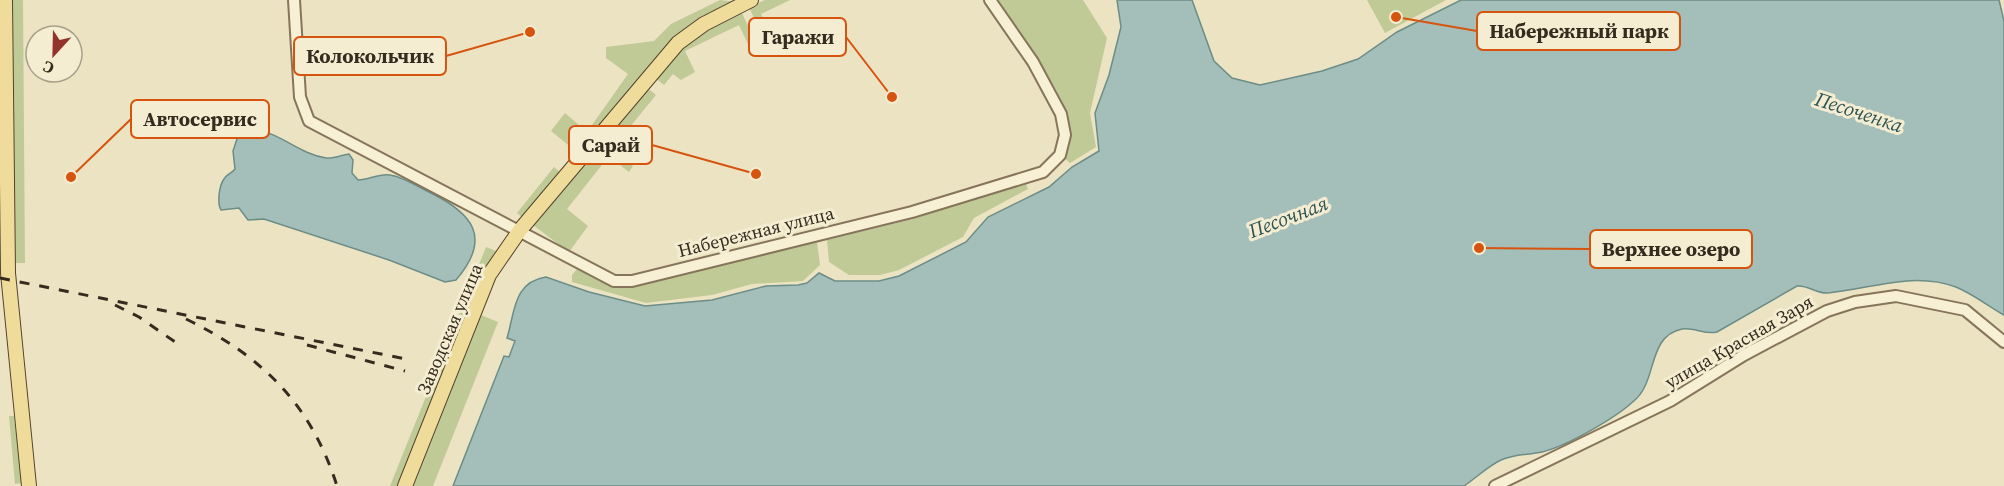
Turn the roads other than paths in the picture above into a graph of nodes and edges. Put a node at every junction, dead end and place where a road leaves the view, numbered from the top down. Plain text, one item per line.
1 (4, 0) edge
2 (294, 0) edge
3 (751, 0) edge
4 (990, 0) edge
5 (520, 230) junction
6 (5, 304) edge
7 (2004, 342) edge
8 (29, 486) edge
9 (405, 486) edge
10 (1495, 486) edge

1 - 6 main road
2 - 5 street, Набережная улица
3 - 5 main road, Заводская улица
4 - 5 street, Набережная улица
5 - 9 main road, Заводская улица
6 - 8 main road
7 - 10 street, улица Красная Заря

